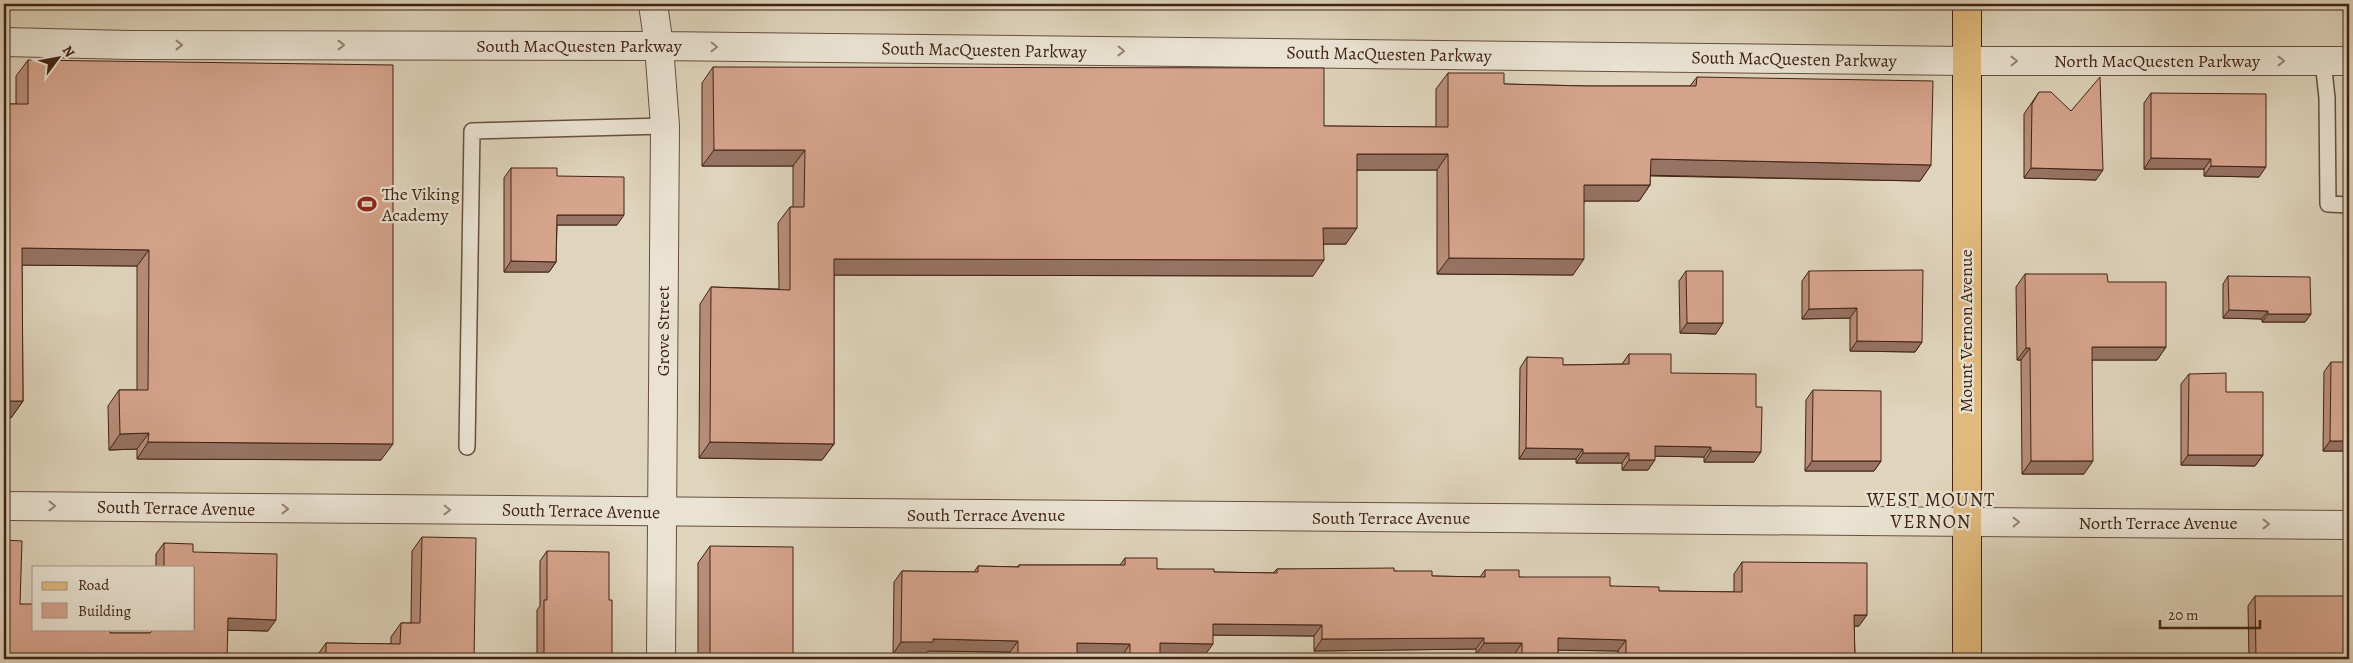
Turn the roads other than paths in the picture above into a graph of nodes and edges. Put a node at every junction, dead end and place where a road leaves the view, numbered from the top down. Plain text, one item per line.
1 (653, 4) edge
2 (1967, 4) edge
3 (4, 42) edge
4 (659, 46) junction
5 (1965, 61) junction
6 (2336, 61) edge
7 (665, 126) junction
8 (2349, 204) edge
9 (467, 447) dead end
10 (4, 506) edge
11 (662, 512) junction
12 (1967, 522) junction
13 (2349, 525) edge
14 (660, 659) edge
15 (1966, 659) edge

1 - 4 street, Grove Street
2 - 5 main road, Mount Vernon Avenue
3 -> 4 street, South MacQuesten Parkway
4 -> 5 street, South MacQuesten Parkway
4 - 7 street, Grove Street
5 -> 6 street, North MacQuesten Parkway
5 - 12 main road, Mount Vernon Avenue
6 - 8 lane
7 - 9 lane
7 - 11 street, Grove Street
10 -> 11 street, South Terrace Avenue
11 - 12 street, South Terrace Avenue
11 - 14 street, Grove Street
12 -> 13 street, North Terrace Avenue
12 - 15 main road, Mount Vernon Avenue

